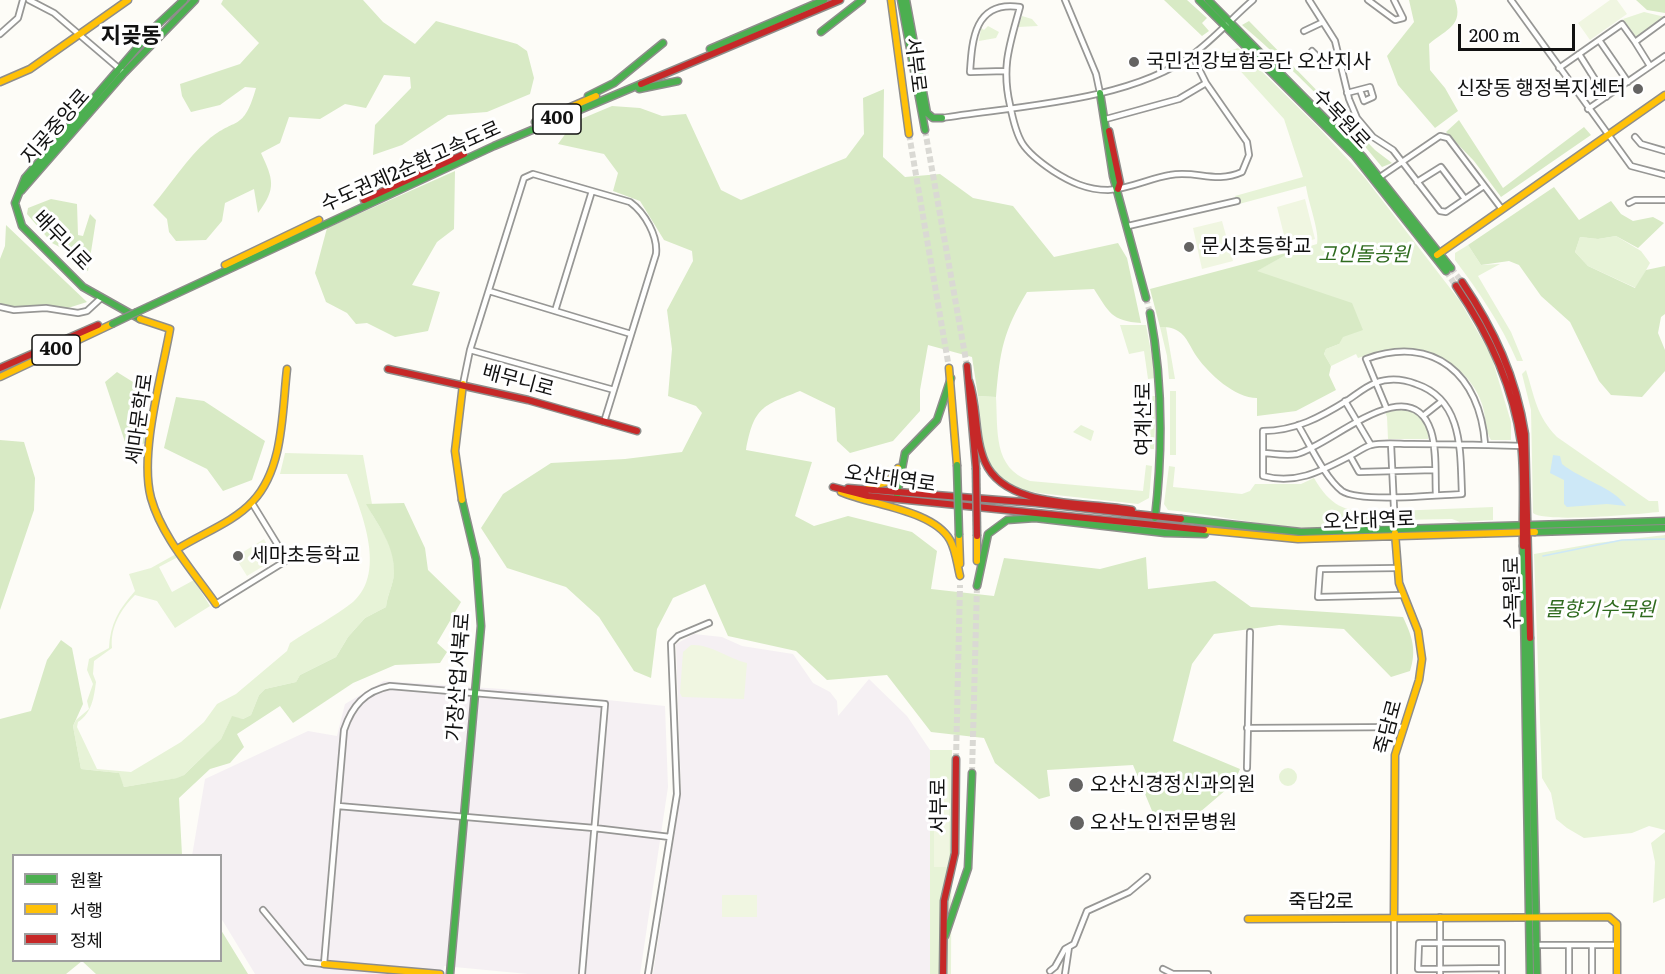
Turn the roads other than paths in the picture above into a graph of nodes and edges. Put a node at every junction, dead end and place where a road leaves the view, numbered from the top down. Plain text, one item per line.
1 (23, 0) edge
2 (29, 0) edge
3 (128, 0) edge
4 (184, 0) edge
5 (195, 0) edge
6 (824, 0) edge
7 (840, 0) edge
8 (862, 0) edge
9 (891, 0) edge
10 (901, 0) edge
11 (906, 0) edge
12 (998, 0) edge
13 (1065, 0) edge
14 (1199, 0) edge
15 (1208, 0) edge
16 (1253, 0) edge
17 (1317, 0) edge
18 (1368, 0) edge
19 (1394, 0) edge
20 (1511, 0) edge
21 (1310, 2) edge
22 (984, 8) dead end
23 (1665, 20) edge
24 (1323, 22) junction
25 (1226, 24) junction
26 (1304, 31) dead end
27 (820, 32) dead end
28 (0, 34) edge
29 (81, 34) junction
30 (1599, 40) junction
31 (1635, 42) junction
32 (663, 43) dead end
33 (1312, 51) dead end
34 (1579, 54) junction
35 (1192, 56) junction
36 (1665, 56) edge
37 (1341, 59) junction
38 (1650, 66) junction
39 (1559, 68) junction
40 (122, 71) junction
41 (1005, 71) junction
42 (678, 81) dead end
43 (0, 82) edge
44 (1629, 82) junction
45 (1206, 83) junction
46 (1360, 90) dead end
47 (1100, 93) junction
48 (1347, 93) junction
49 (1665, 95) edge
50 (1606, 97) junction
51 (1010, 107) junction
52 (1588, 109) junction
53 (942, 118) joint
54 (1106, 119) junction
55 (538, 124) junction
56 (925, 129) tunnel mouth
57 (909, 134) tunnel mouth
58 (1606, 134) junction
59 (1635, 137) dead end
60 (1665, 152) edge
61 (1402, 162) junction
62 (1665, 175) edge
63 (1380, 177) junction
64 (1417, 182) junction
65 (1484, 186) junction
66 (1118, 189) junction
67 (592, 191) junction
68 (18, 194) joint
69 (1465, 199) junction
70 (1665, 200) edge
71 (1237, 201) dead end
72 (1629, 203) dead end
73 (1502, 208) junction
74 (1128, 226) junction
75 (267, 249) junction
76 (1437, 255) junction
77 (1448, 270) tunnel mouth
78 (1459, 284) tunnel mouth
79 (489, 291) junction
80 (100, 298) junction
81 (1146, 298) tunnel mouth
82 (0, 307) edge
83 (555, 311) junction
84 (1150, 313) tunnel mouth
85 (111, 322) junction
86 (170, 329) joint
87 (632, 334) junction
88 (470, 350) junction
89 (967, 366) tunnel mouth
90 (0, 368) edge
91 (949, 368) tunnel mouth
92 (287, 369) dead end
93 (388, 369) dead end
94 (0, 377) edge
95 (951, 378) junction
96 (969, 381) junction
97 (1376, 383) junction
98 (463, 384) junction
99 (614, 390) junction
100 (1345, 401) junction
101 (1442, 401) junction
102 (1386, 407) junction
103 (1423, 416) junction
104 (604, 422) junction
105 (1358, 423) junction
106 (1298, 425) junction
107 (637, 431) dead end
108 (1391, 444) junction
109 (1433, 444) junction
110 (1460, 444) junction
111 (1485, 444) junction
112 (1371, 445) junction
113 (1523, 446) junction
114 (1311, 447) junction
115 (1264, 453) junction
116 (1350, 456) junction
117 (902, 459) junction
118 (1325, 469) junction
119 (1434, 470) junction
120 (1392, 471) junction
121 (832, 487) junction
122 (851, 488) junction
123 (897, 495) junction
124 (1436, 495) junction
125 (1393, 496) junction
126 (252, 503) junction
127 (1144, 514) junction
128 (1155, 516) junction
129 (1665, 521) edge
130 (1154, 525) junction
131 (1665, 528) edge
132 (1525, 530) junction
133 (1395, 533) junction
134 (1239, 534) junction
135 (178, 548) junction
136 (1398, 568) junction
137 (960, 576) junction
138 (960, 585) tunnel mouth
139 (1403, 594) junction
140 (216, 604) joint
141 (709, 623) dead end
142 (1250, 632) dead end
143 (475, 693) junction
144 (1404, 727) junction
145 (1247, 728) junction
146 (956, 759) tunnel mouth
147 (1246, 768) dead end
148 (972, 773) tunnel mouth
149 (338, 806) junction
150 (464, 817) junction
151 (594, 828) junction
152 (670, 837) junction
153 (1147, 877) dead end
154 (263, 910) dead end
155 (1440, 916) junction
156 (1394, 917) junction
157 (1532, 918) junction
158 (1248, 919) dead end
159 (1440, 943) junction
160 (1536, 945) junction
161 (1569, 945) junction
162 (1592, 945) junction
163 (1617, 945) junction
164 (1069, 947) junction
165 (943, 955) junction
166 (324, 964) junction
167 (1163, 969) dead end
168 (1050, 970) dead end
169 (1440, 971) edge
170 (1502, 971) edge
171 (440, 974) edge
172 (450, 974) edge
173 (582, 974) edge
174 (648, 974) edge
175 (943, 974) edge
176 (1065, 974) edge
177 (1208, 974) edge
178 (1394, 974) edge
179 (1530, 974) edge
180 (1537, 974) edge
181 (1569, 974) edge
182 (1592, 974) edge
183 (1617, 974) edge

1 - 28 street
2 - 29 street
3 - 29 main road
4 - 40 main road, 지곶중앙로
5 - 40 main road, 지곶중앙로
6 - 55 main road, 수도권제2순환고속도로 / 400
7 - 55 main road, 수도권제2순환고속도로 / 400
8 - 27 main road
9 - 57 main road, 서부로
10 - 56 main road, 서부로
11 - 53 main road
12 - 41 street
13 - 47 street
14 - 25 main road, 수목원로
15 - 25 main road, 수목원로
16 - 25 street
17 - 21 street
18 - 19 street
20 - 39 street
21 - 24 street
22 - 41 street
23 - 31 street
24 - 26 street
24 - 37 street
25 - 35 street
25 - 63 main road, 수목원로
25 - 76 main road, 수목원로
29 - 40 street
29 - 43 main road
30 - 31 street
30 - 34 street
30 - 44 street
31 - 38 street
32 - 55 main road
33 - 37 street
34 - 39 street
34 - 50 street
35 - 45 street
35 - 47 street
36 - 38 street
37 - 48 street
38 - 44 street
39 - 52 street
40 - 68 main road, 지곶중앙로
41 - 51 street
42 - 55 main road
44 - 50 street
45 - 54 street
45 - 66 street
46 - 48 street
47 - 51 street
47 - 54 main road
47 - 66 main road
48 - 61 street
49 - 58 main road
50 - 52 street
51 - 53 street
51 - 66 street
52 - 58 street
54 - 66 main road
55 - 75 main road, 수도권제2순환고속도로 / 400
55 - 75 main road, 수도권제2순환고속도로 / 400
58 - 62 street
58 - 73 main road
59 - 60 street
61 - 63 street
61 - 64 street
61 - 65 street
63 - 76 main road, 수목원로
64 - 69 street
64 - 69 street
65 - 69 street
65 - 73 street
66 - 74 main road
67 - 79 street
67 - 83 street
67 - 87 street
68 - 80 main road, 배무니로
70 - 72 street
71 - 74 street
73 - 76 main road
74 - 81 main road
75 - 85 main road, 수도권제2순환고속도로 / 400
76 - 77 main road, 수목원로
78 - 113 main road, 수목원로
79 - 83 street
79 - 88 street
80 - 82 street
80 - 86 main road, 배무니로
83 - 87 street
84 - 128 main road, 여계산로
85 - 90 main road, 수도권제2순환고속도로 / 400
85 - 94 main road, 수도권제2순환고속도로 / 400
86 - 135 main road, 세마문학로
87 - 99 street
88 - 98 street
88 - 99 street
89 - 96 main road
91 - 95 main road
92 - 126 main road
93 - 98 main road, 배무니로
95 - 117 main road
95 - 137 main road, bridge
96 - 127 main road
96 - 134 main road, bridge
97 - 100 street
97 - 101 street
97 - 102 street
97 - 111 street
98 - 104 main road, 배무니로
98 - 143 main road, 가장산업서북로
99 - 104 street
100 - 105 street
100 - 106 street
101 - 103 street
101 - 110 street
102 - 103 street
102 - 105 street
103 - 109 street
104 - 107 main road, 배무니로
105 - 112 street
105 - 114 street
106 - 114 street
106 - 115 street
108 - 109 street
108 - 112 street
108 - 120 street
109 - 110 street
109 - 119 street
110 - 111 street
110 - 124 street
111 - 113 street
112 - 116 street
113 - 132 main road, 수목원로
114 - 115 street
114 - 118 street
115 - 118 street
116 - 118 street
116 - 120 street
117 - 122 main road
117 - 123 main road
118 - 125 street
119 - 120 street
119 - 124 street
120 - 125 street
121 - 122 main road, 오산대역로
121 - 123 main road, 오산대역로
121 - 137 main road
122 - 123 main road, 오산대역로
123 - 127 main road, 오산대역로
123 - 130 main road, 오산대역로
124 - 125 street
125 - 133 street
126 - 135 main road
126 - 140 street
127 - 128 main road, 오산대역로
128 - 130 main road, 여계산로
128 - 133 main road, 오산대역로
129 - 132 main road, 오산대역로
130 - 134 main road, 오산대역로
131 - 132 main road, 오산대역로
132 - 133 main road, 오산대역로
132 - 157 main road, 수목원로
133 - 134 main road, 오산대역로
133 - 136 main road, 죽담로
135 - 140 main road, 세마문학로
136 - 139 main road, 죽담로
136 - 139 street
137 - 138 main road
139 - 144 main road, 죽담로
141 - 152 street
142 - 145 street
143 - 149 street
143 - 150 main road, 가장산업서북로
143 - 151 street
144 - 145 street
144 - 156 main road, 죽담로
145 - 147 street
146 - 165 main road, 서부로
148 - 165 main road, 서부로
149 - 150 street
149 - 166 street
150 - 151 street
150 - 172 main road, 가장산업서북로
151 - 152 street
151 - 173 street
152 - 174 street
153 - 164 street
154 - 166 street
155 - 156 main road, 죽담2로
155 - 157 main road, 죽담2로
155 - 159 street
156 - 158 main road, 죽담2로
156 - 178 street, 죽담로
157 - 160 main road
157 - 163 main road, 죽담2로
157 - 179 main road
159 - 169 street
159 - 169 street
159 - 170 street
160 - 161 street
160 - 180 main road
161 - 162 street
161 - 181 street
162 - 163 street
162 - 182 street
163 - 183 main road, 죽담2로
164 - 168 street
164 - 176 street
165 - 175 main road
166 - 171 main road
167 - 177 street
169 - 170 street

